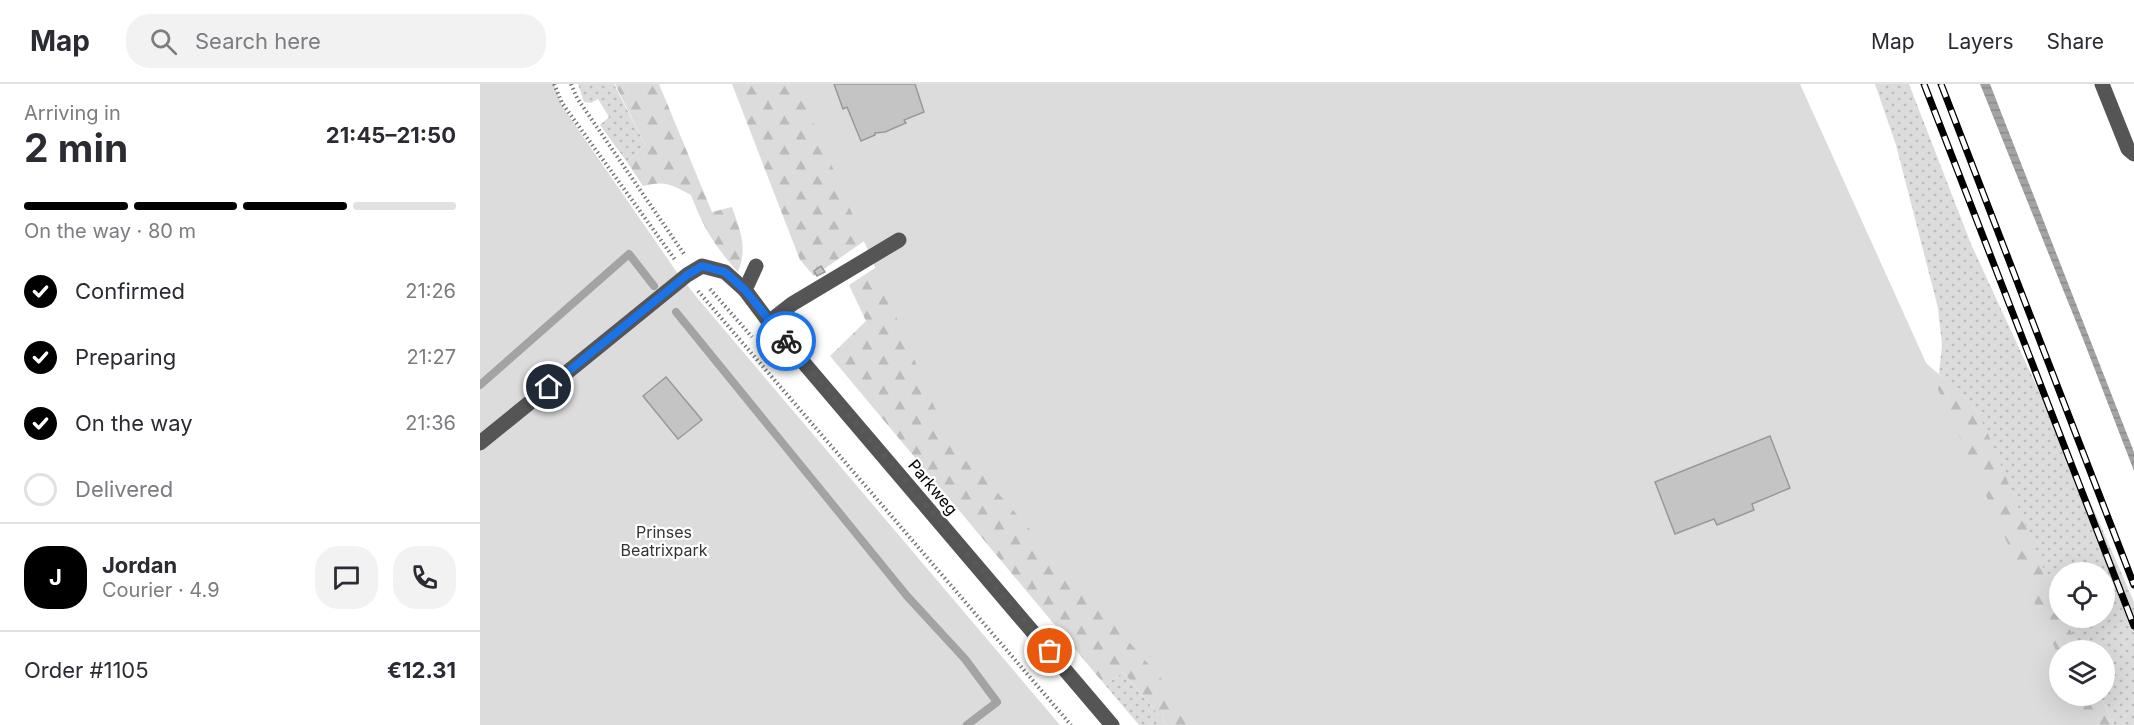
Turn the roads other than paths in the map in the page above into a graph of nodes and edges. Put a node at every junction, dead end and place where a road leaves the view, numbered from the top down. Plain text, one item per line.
1 (2102, 84) edge
2 (2134, 154) edge
3 (899, 240) dead end
4 (756, 266) dead end
5 (745, 290) junction
6 (769, 322) junction
7 (480, 443) edge
8 (1112, 725) edge

1 - 2 street
3 - 6 street
4 - 5 street
5 - 6 street, Parkweg
5 - 7 street, Parkweg
6 - 8 street, Parkweg

